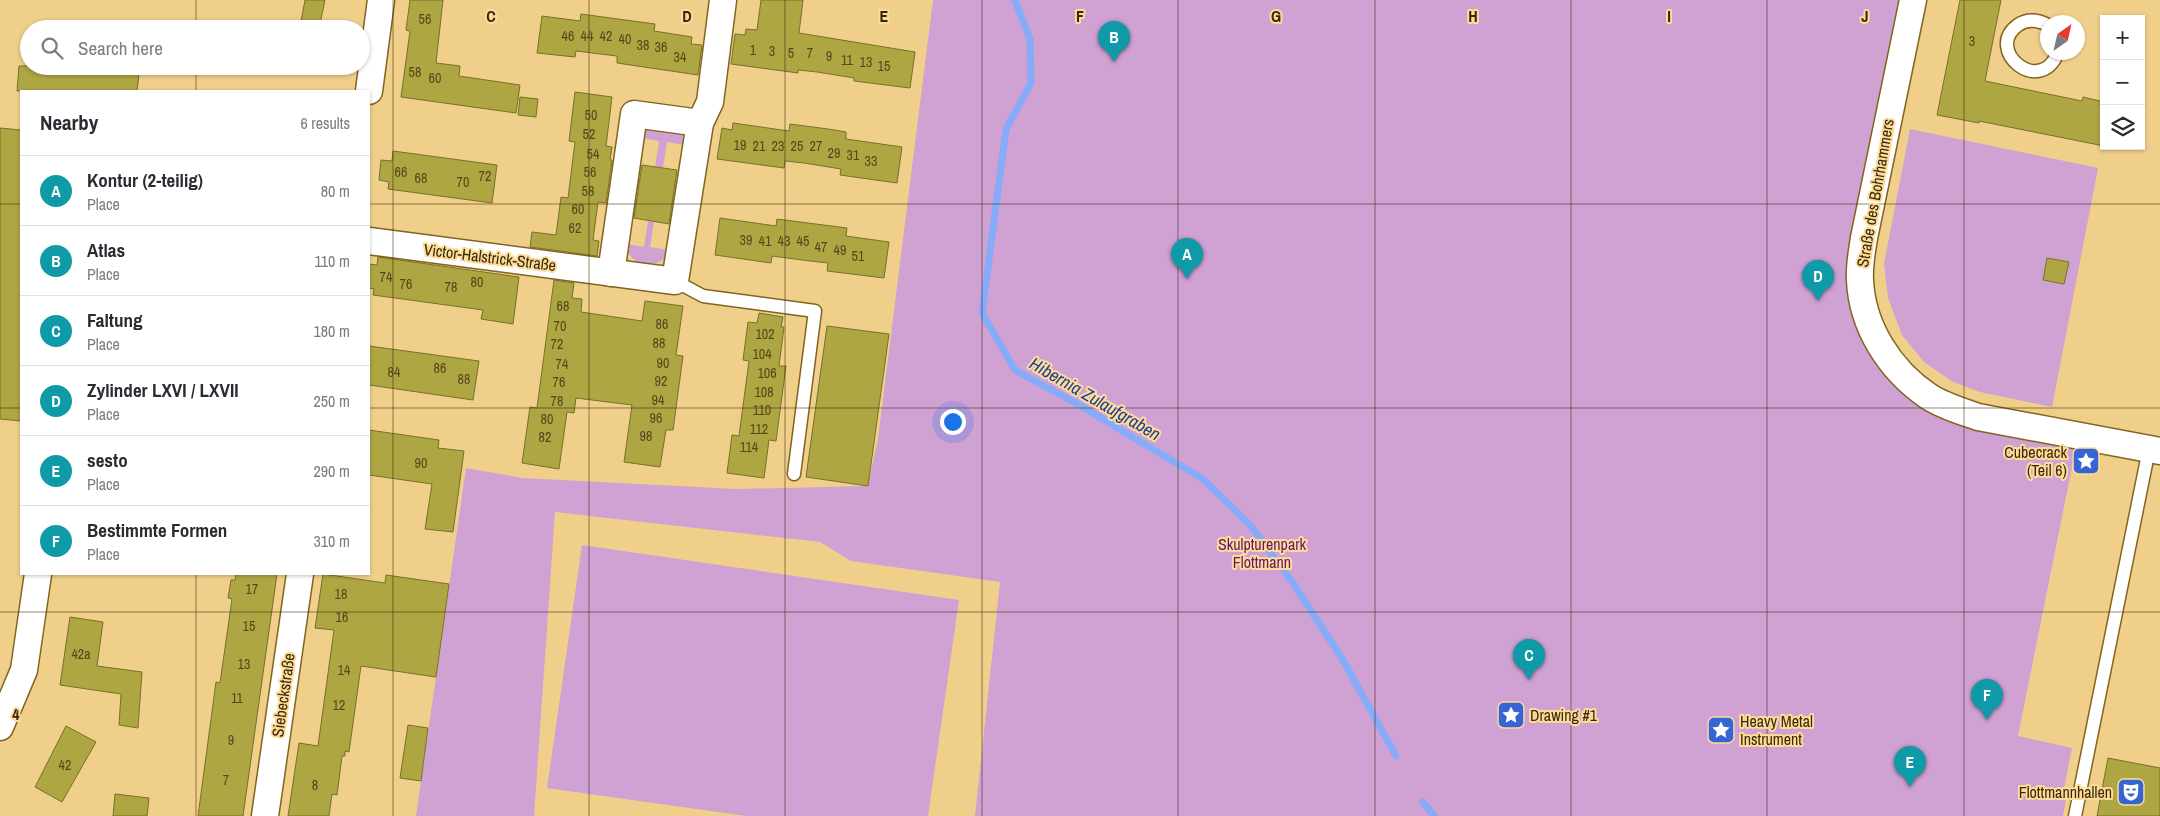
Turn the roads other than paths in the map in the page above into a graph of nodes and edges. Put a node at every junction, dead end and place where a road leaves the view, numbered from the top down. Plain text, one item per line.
1 (381, 0) edge
2 (723, 0) edge
3 (1913, 0) edge
4 (2040, 21) edge
5 (2054, 60) edge
6 (369, 90) edge
7 (700, 124) junction
8 (370, 241) edge
9 (612, 273) junction
10 (675, 281) junction
11 (2154, 450) edge
12 (794, 474) dead end
13 (38, 575) edge
14 (300, 575) edge
15 (0, 727) edge
16 (265, 816) edge
17 (2075, 816) edge

1 - 6 street
2 - 7 street
3 - 11 street, Straße des Bohrhammers
4 - 5 lane
7 - 9 street
7 - 10 street
8 - 9 street, Victor-Halstrick-Straße
9 - 10 street, Victor-Halstrick-Straße
10 - 12 lane
11 - 17 lane
13 - 15 street
14 - 16 street, Siebeckstraße

